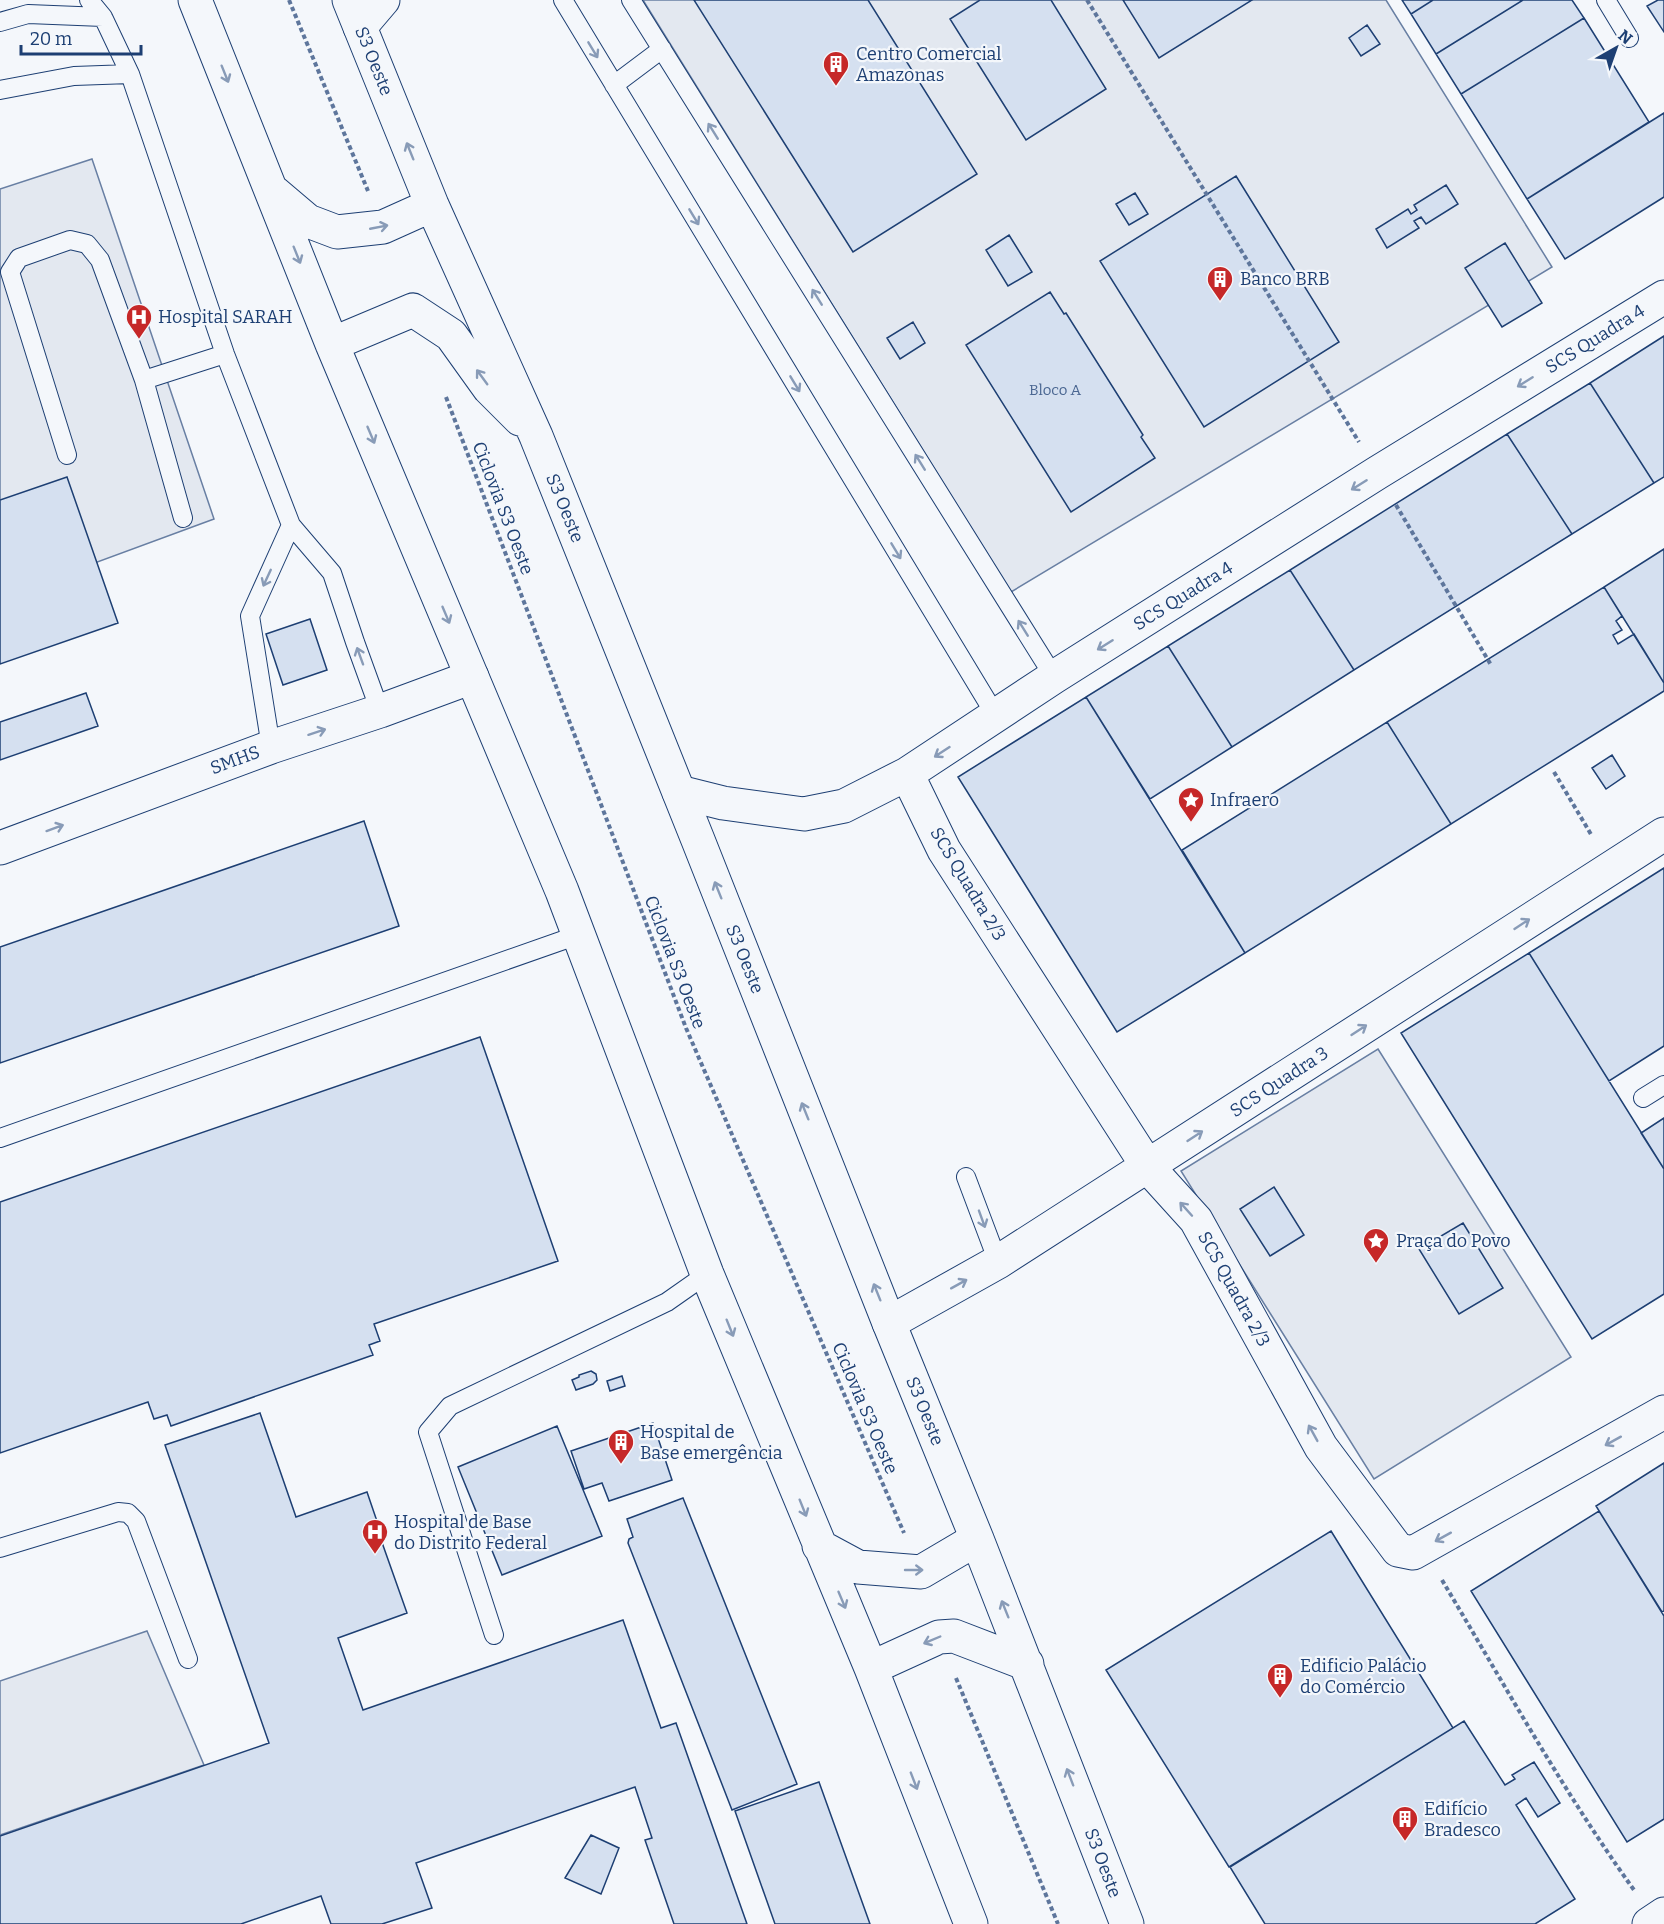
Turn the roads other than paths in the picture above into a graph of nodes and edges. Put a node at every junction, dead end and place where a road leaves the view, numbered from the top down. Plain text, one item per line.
1 (89, 0) edge
2 (195, 0) edge
3 (383, 0) edge
4 (563, 0) edge
5 (631, 0) edge
6 (1606, 0) edge
7 (355, 14) edge
8 (103, 17) junction
9 (0, 22) edge
10 (1629, 38) dead end
11 (662, 50) junction
12 (130, 74) junction
13 (614, 85) junction
14 (0, 90) edge
15 (271, 190) junction
16 (432, 205) junction
17 (1664, 297) edge
18 (332, 344) junction
19 (225, 354) junction
20 (144, 381) junction
21 (536, 436) junction
22 (67, 455) dead end
23 (183, 518) dead end
24 (291, 525) junction
25 (472, 677) junction
26 (1054, 677) junction
27 (380, 711) junction
28 (996, 716) junction
29 (271, 747) junction
30 (907, 774) junction
31 (679, 792) junction
32 (1664, 834) edge
33 (0, 848) edge
34 (578, 935) junction
35 (1664, 1085) edge
36 (1642, 1098) dead end
37 (0, 1138) edge
38 (1148, 1167) junction
39 (966, 1177) dead end
40 (998, 1262) junction
41 (708, 1274) junction
42 (889, 1323) junction
43 (1664, 1412) edge
44 (977, 1539) junction
45 (819, 1546) junction
46 (0, 1548) edge
47 (494, 1635) dead end
48 (188, 1659) dead end
49 (1027, 1664) junction
50 (871, 1668) junction
51 (970, 1924) edge
52 (1127, 1924) edge

1 - 8 lane
2 -> 15 main road
3 - 7 main road
4 -> 13 lane
5 - 11 lane
6 - 10 lane
16 -> 7 main road, S3 Oeste
8 - 9 lane
8 - 12 lane
11 - 13 lane
26 -> 11 lane
12 - 14 lane
12 - 19 lane
13 -> 28 lane
15 -> 16 main road
15 -> 18 main road
16 - 21 main road, S3 Oeste
17 -> 26 main road, SCS Quadra 4
21 -> 18 main road
18 -> 25 main road
19 - 20 lane
19 - 24 lane
20 - 22 lane
20 - 23 lane
21 - 31 main road, S3 Oeste
27 -> 24 lane
24 -> 29 lane
25 - 27 main road, SMHS
25 - 34 main road
26 - 28 main road, SCS Quadra 4
29 -> 27 main road, SMHS
28 -> 30 main road, SCS Quadra 4
33 -> 29 main road, SMHS
30 - 31 main road, SCS Quadra 4
30 - 38 main road, SCS Quadra 2/3
42 -> 31 main road, S3 Oeste
38 -> 32 main road, SCS Quadra 3
34 - 37 lane
34 - 41 main road
35 - 36 lane
38 - 40 main road, SCS Quadra 3
43 -> 38 main road, SCS Quadra 2/3
39 -> 40 lane
42 -> 40 main road, SCS Quadra 3
41 -> 45 main road
41 - 47 lane
42 - 44 main road, S3 Oeste
45 -> 44 main road
49 -> 44 main road, S3 Oeste
45 -> 50 main road
46 - 48 lane
49 -> 50 main road
52 -> 49 main road, S3 Oeste
50 -> 51 main road

